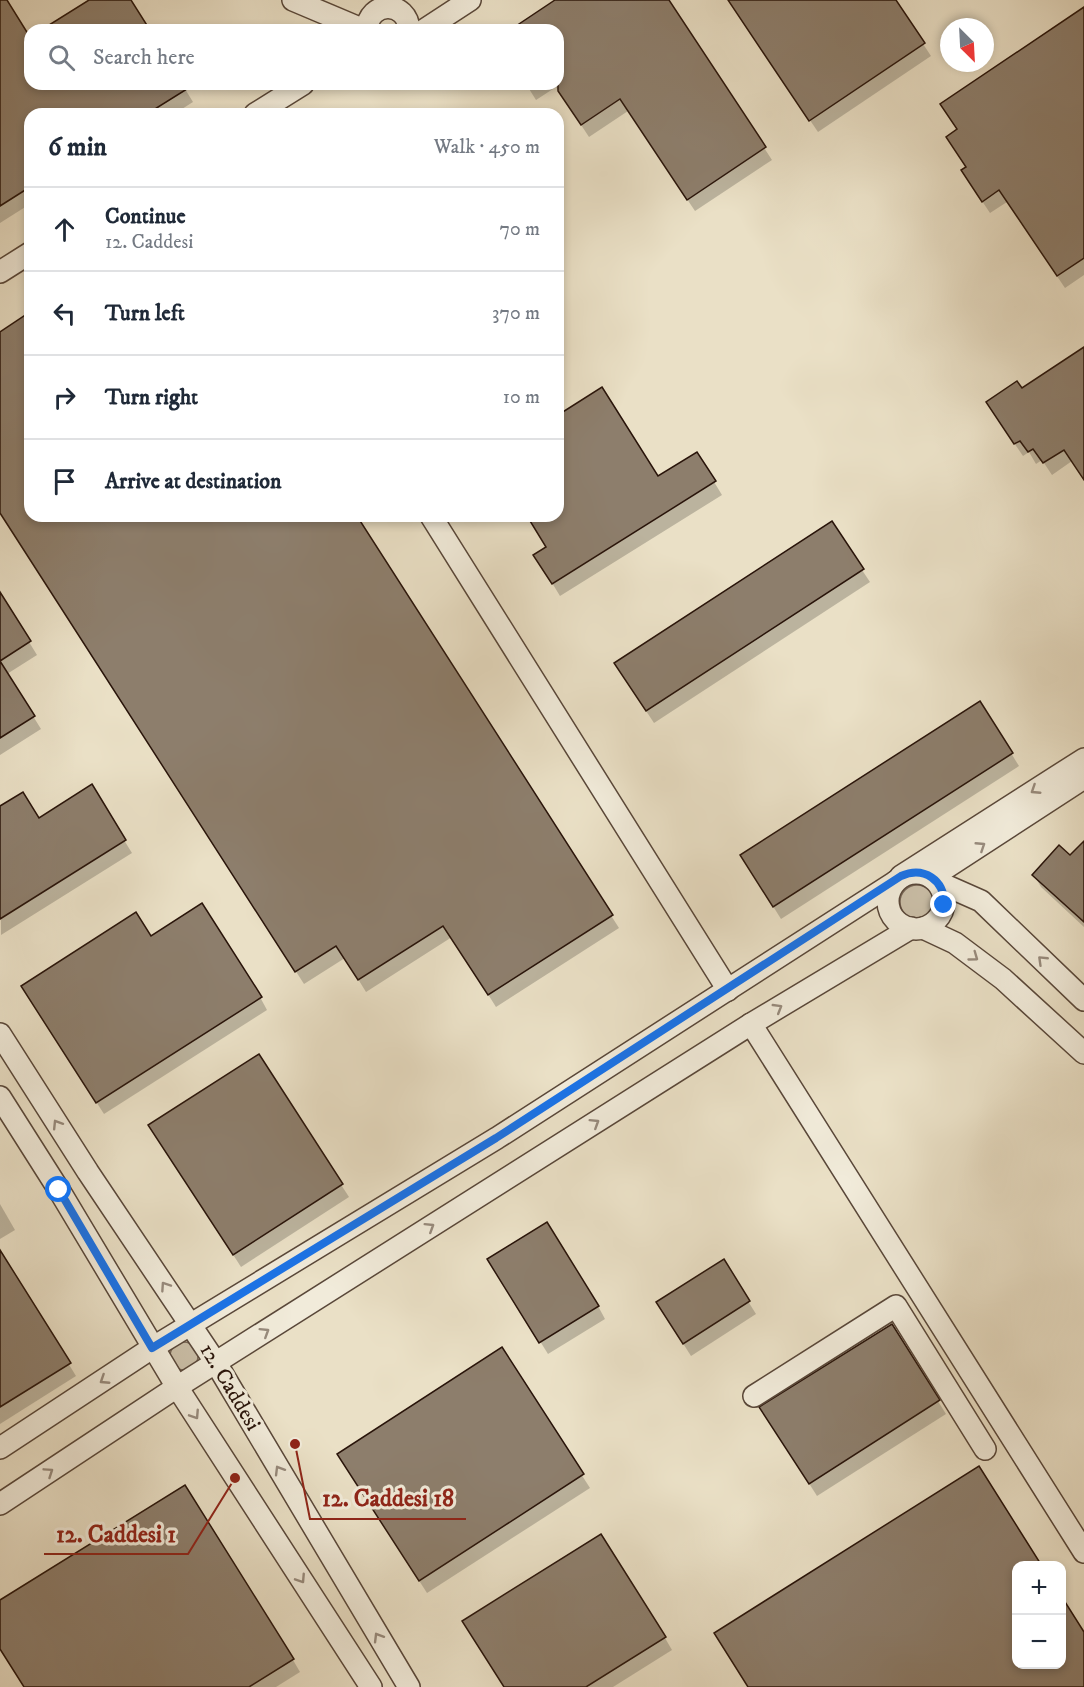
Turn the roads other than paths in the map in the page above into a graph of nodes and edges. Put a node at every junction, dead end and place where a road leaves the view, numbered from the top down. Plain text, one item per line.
1 (293, 0) edge
2 (470, 0) edge
3 (387, 3) edge
4 (351, 24) edge
5 (367, 24) edge
6 (408, 24) edge
7 (433, 24) edge
8 (293, 90) edge
9 (265, 108) edge
10 (24, 257) edge
11 (0, 272) edge
12 (435, 522) edge
13 (1084, 759) edge
14 (1084, 778) edge
15 (898, 879) junction
16 (935, 879) junction
17 (917, 928) junction
18 (728, 990) junction
19 (1084, 1000) edge
20 (751, 1024) junction
21 (0, 1034) edge
22 (1084, 1053) edge
23 (0, 1097) edge
24 (935, 1316) junction
25 (191, 1324) junction
26 (912, 1332) junction
27 (152, 1348) junction
28 (216, 1363) junction
29 (177, 1387) junction
30 (754, 1396) dead end
31 (0, 1448) edge
32 (985, 1449) dead end
33 (0, 1504) edge
34 (1084, 1552) edge
35 (371, 1687) edge
36 (410, 1687) edge

1 - 4 street
2 - 7 street
3 - 5 street
3 - 6 street
8 - 9 street
10 - 11 street
12 - 18 street
13 -> 15 street
16 -> 14 street
15 - 16 street
15 - 17 street
15 - 18 street
16 - 17 street
19 -> 16 street
20 -> 17 street
17 -> 22 street
18 - 25 street
20 - 24 street
28 -> 20 street
25 -> 21 street, 12. Caddesi
23 - 27 street, 12. Caddesi
24 - 26 street
24 - 34 street
25 - 27 street
25 - 28 street, 12. Caddesi
26 - 30 street
26 - 32 street
27 - 29 street, 12. Caddesi
27 -> 31 street
28 - 29 street
36 -> 28 street, 12. Caddesi
33 -> 29 street
29 -> 35 street, 12. Caddesi

